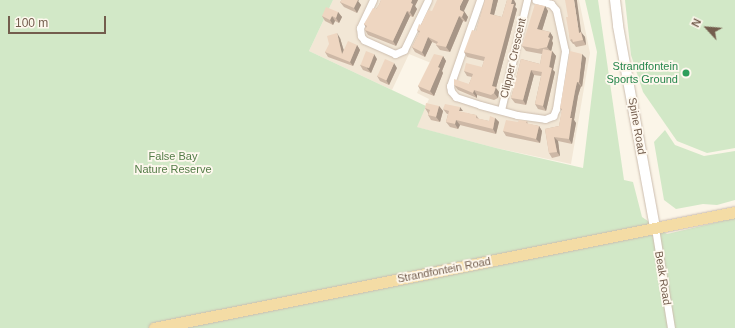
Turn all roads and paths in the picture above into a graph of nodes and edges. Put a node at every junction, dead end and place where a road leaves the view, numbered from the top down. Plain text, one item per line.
1 (373, 0) edge
2 (428, 0) edge
3 (480, 0) edge
4 (527, 0) edge
5 (536, 0) edge
6 (616, 0) edge
7 (501, 110) junction
8 (735, 212) edge
9 (655, 228) junction
10 (154, 328) edge
11 (671, 328) edge

1 - 2 street
3 - 7 street, Clipper Crescent
4 - 7 street, Clipper Crescent
5 - 7 street
6 - 9 main road, Spine Road
8 - 9 main road, Strandfontein Road
9 - 10 main road, Strandfontein Road
9 - 11 street, Beak Road

